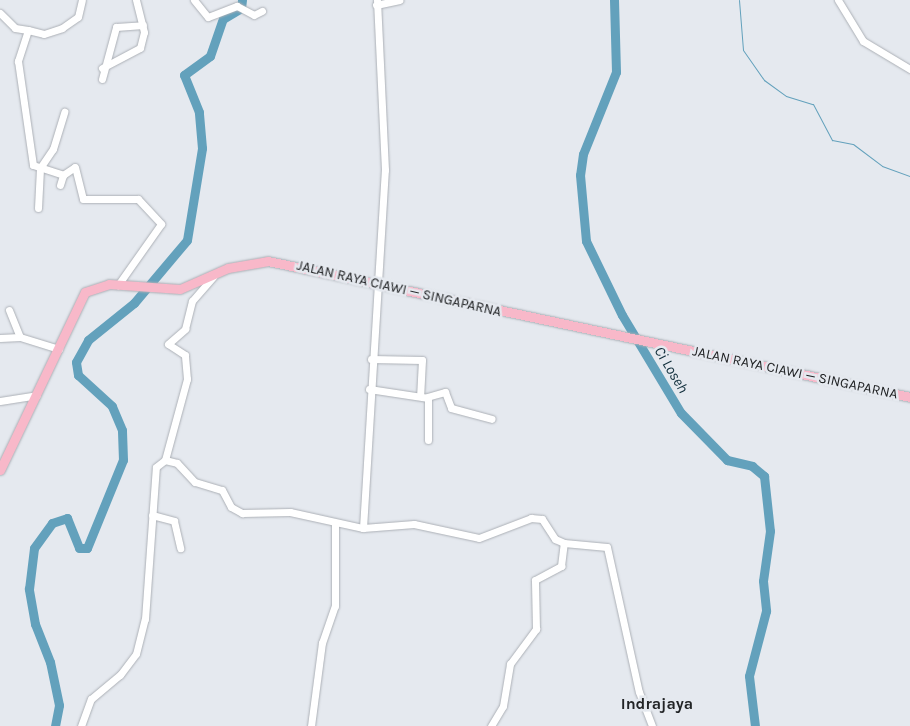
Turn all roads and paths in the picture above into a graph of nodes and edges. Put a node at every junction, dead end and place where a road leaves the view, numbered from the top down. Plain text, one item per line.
1 (82, 0) edge
2 (136, 0) edge
3 (194, 0) edge
4 (399, 0) edge
5 (838, 0) edge
6 (376, 3) edge
7 (262, 11) dead end
8 (1, 15) edge
9 (143, 25) junction
10 (28, 30) junction
11 (102, 68) junction
12 (910, 69) edge
13 (102, 79) dead end
14 (64, 112) dead end
15 (40, 168) junction
16 (63, 175) junction
17 (60, 185) dead end
18 (38, 208) dead end
19 (215, 275) junction
20 (118, 284) junction
21 (378, 284) junction
22 (9, 310) dead end
23 (0, 338) edge
24 (20, 338) junction
25 (59, 348) junction
26 (371, 359) junction
27 (369, 389) junction
28 (37, 395) junction
29 (424, 396) junction
30 (910, 397) edge
31 (0, 401) edge
32 (492, 418) dead end
33 (428, 440) dead end
34 (166, 460) junction
35 (0, 470) edge
36 (152, 515) junction
37 (335, 524) junction
38 (363, 528) junction
39 (564, 543) junction
40 (180, 548) dead end
41 (81, 726) edge
42 (311, 726) edge
43 (491, 726) edge
44 (652, 726) edge

1 - 10 street
2 - 9 street
3 - 7 street
4 - 6 street
5 - 12 street
6 - 21 street
8 - 10 street
9 - 11 street
9 - 11 street
10 - 15 street
11 - 13 street
14 - 15 street
15 - 16 street
15 - 18 street
16 - 17 street
16 - 20 street
19 - 20 main road, JALAN RAYA CIAWI — SINGAPARNA
19 - 21 main road, JALAN RAYA CIAWI — SINGAPARNA
19 - 34 street
20 - 25 main road, JALAN RAYA CIAWI — SINGAPARNA
21 - 26 street
21 - 30 main road, JALAN RAYA CIAWI — SINGAPARNA
22 - 24 street
23 - 24 street
24 - 25 street
25 - 28 main road, JALAN RAYA CIAWI — SINGAPARNA
26 - 27 street
26 - 29 street
27 - 29 street
27 - 38 street
28 - 31 street
28 - 35 main road, JALAN RAYA CIAWI — SINGAPARNA
29 - 32 street
29 - 33 street
34 - 36 street
34 - 37 street
36 - 40 street
36 - 41 street
37 - 38 street
37 - 42 street
38 - 39 street
39 - 43 street
39 - 44 street

